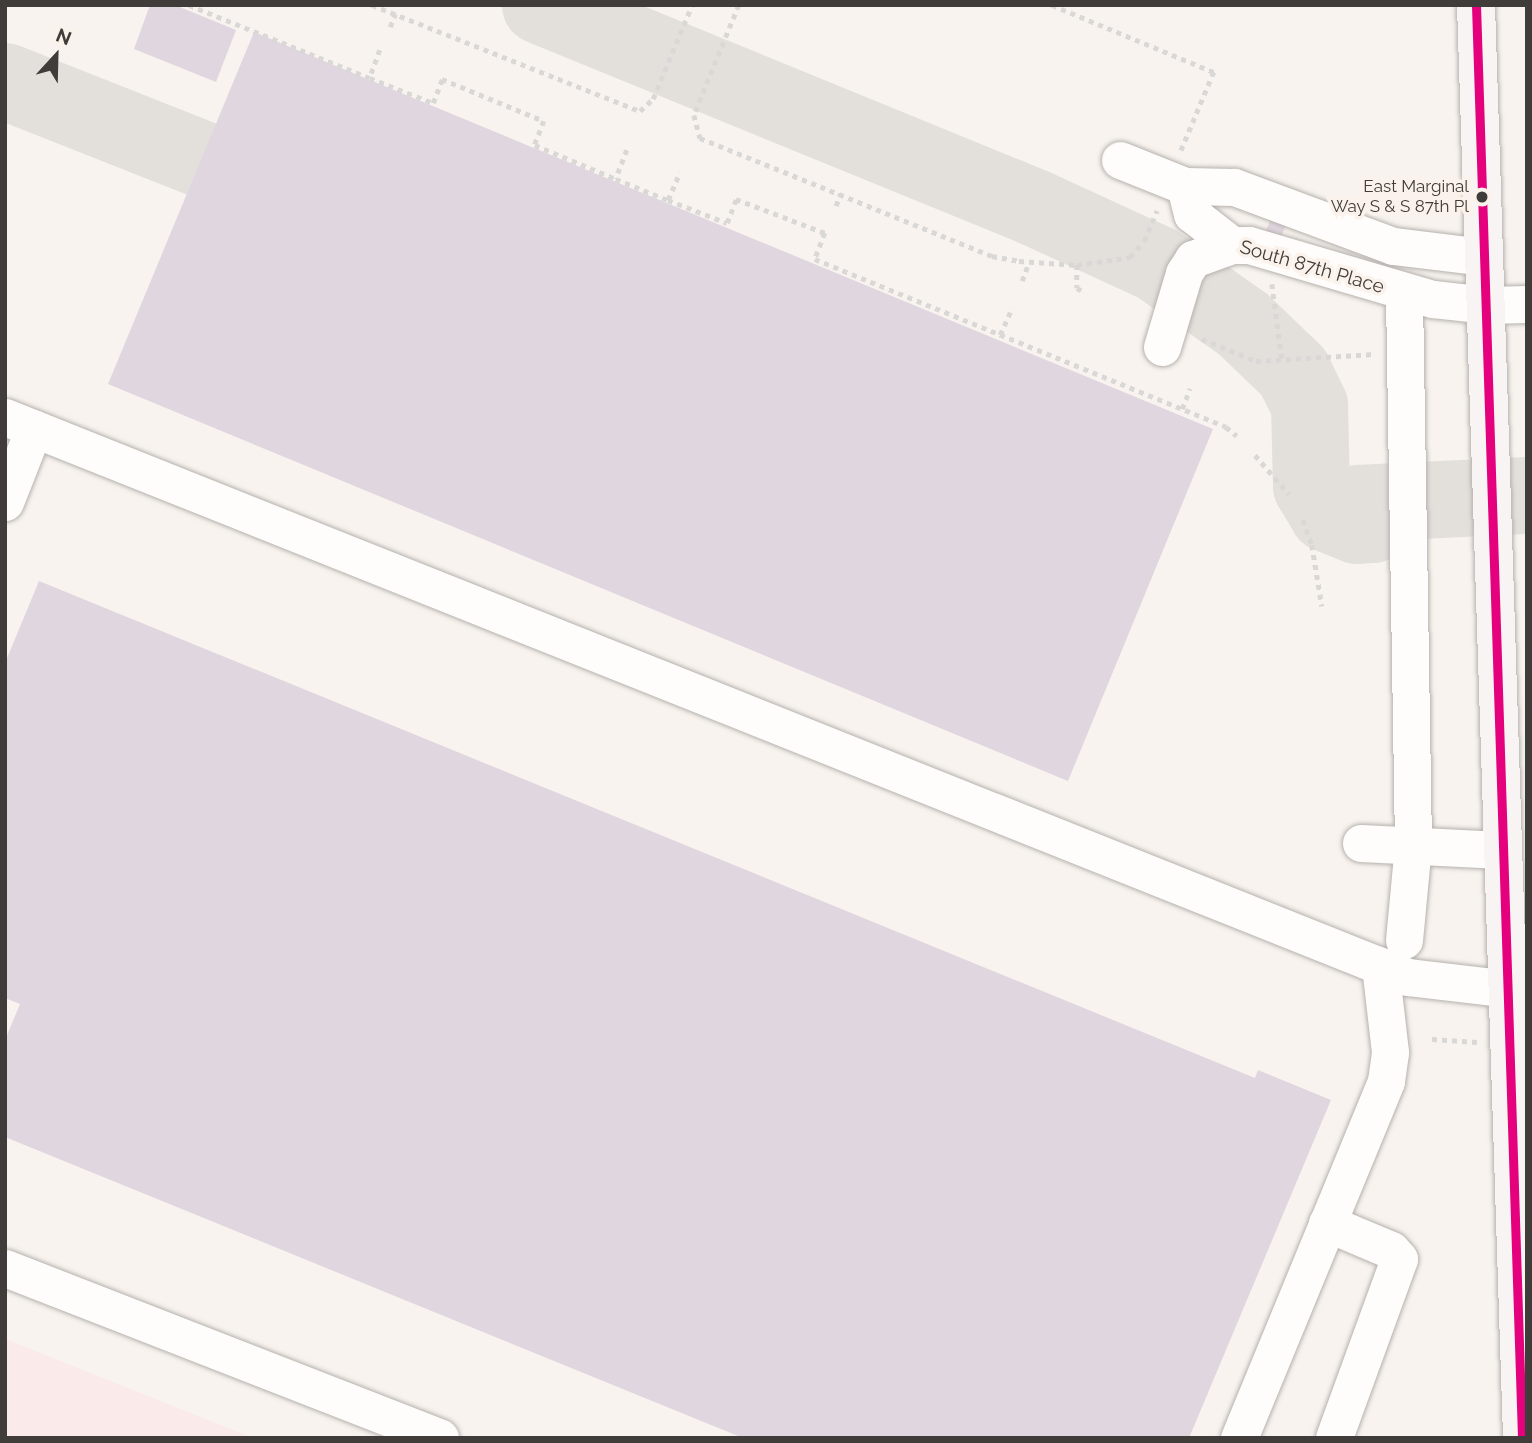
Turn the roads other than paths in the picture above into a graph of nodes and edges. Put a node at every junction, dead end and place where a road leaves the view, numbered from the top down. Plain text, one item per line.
1 (1476, 5) edge
2 (1120, 160) dead end
3 (1175, 181) junction
4 (1232, 245) junction
5 (1484, 257) junction
6 (1404, 293) junction
7 (1527, 304) edge
8 (1487, 305) junction
9 (1162, 347) dead end
10 (20, 423) edge
11 (5, 502) edge
12 (1362, 843) dead end
13 (1413, 844) junction
14 (1501, 850) junction
15 (1392, 953) junction
16 (1516, 989) edge
17 (1327, 1223) junction
18 (5, 1268) edge
19 (440, 1438) edge
20 (1239, 1438) edge
21 (1334, 1438) edge
22 (1522, 1438) edge

1 - 5 main road
2 - 3 lane
3 - 4 lane, South 87th Place
3 - 5 lane
4 - 6 lane, South 87th Place
4 - 9 lane
5 - 8 main road
6 - 8 lane, South 87th Place
6 - 13 lane
7 - 8 lane, South 87th Place
8 - 14 main road
10 - 11 lane
10 - 15 lane
12 - 13 lane
13 - 14 lane
13 - 15 lane
14 - 16 main road
15 - 16 lane
15 - 17 lane
16 - 22 main road
17 - 20 lane
17 - 21 lane
18 - 19 lane

